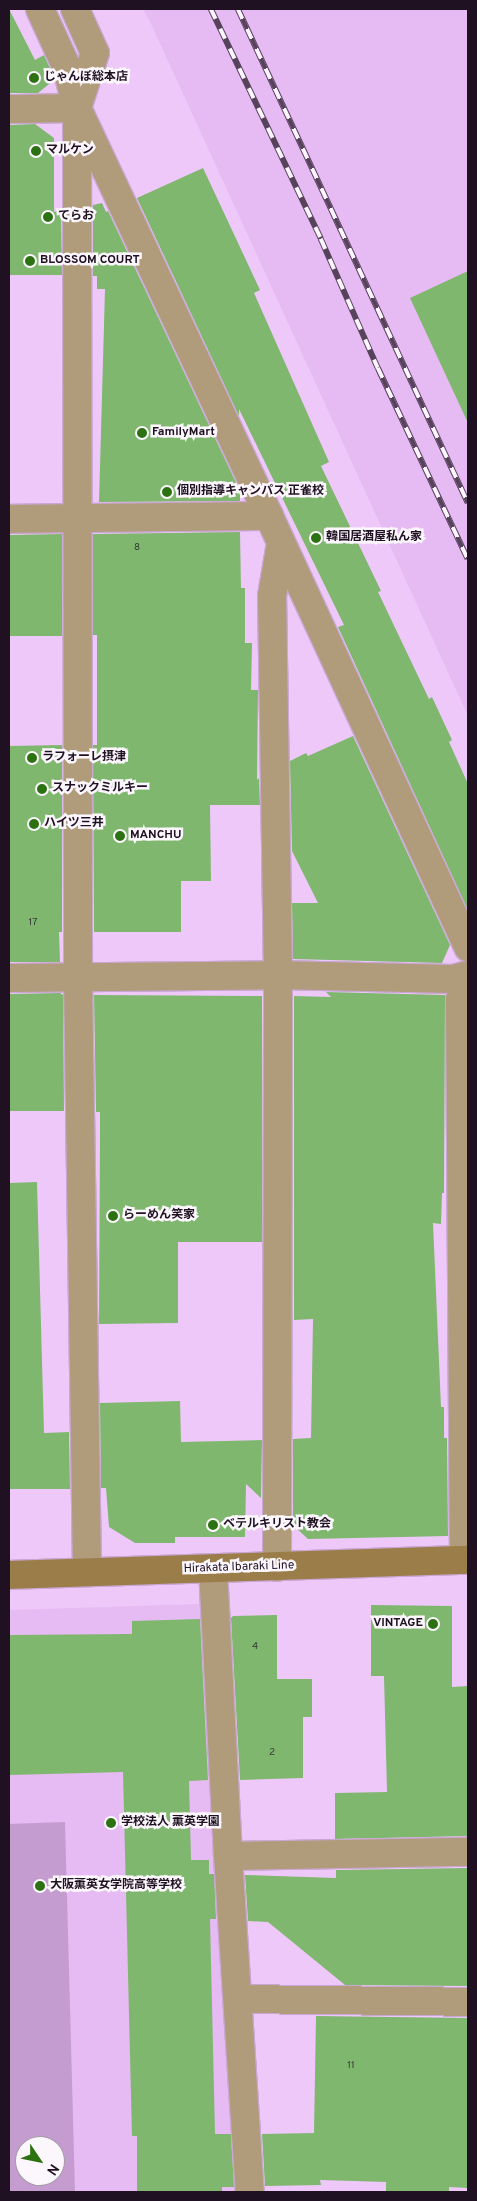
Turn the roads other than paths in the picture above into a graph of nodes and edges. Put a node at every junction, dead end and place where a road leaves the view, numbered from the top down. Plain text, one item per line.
1 (40, 9) edge
2 (75, 9) edge
3 (76, 108) junction
4 (9, 109) edge
5 (269, 516) junction
6 (77, 519) junction
7 (9, 520) edge
8 (281, 543) junction
9 (468, 947) edge
10 (278, 975) junction
11 (468, 975) edge
12 (9, 978) edge
13 (78, 978) junction
14 (468, 988) edge
15 (466, 1560) edge
16 (277, 1567) junction
17 (213, 1569) junction
18 (87, 1572) junction
19 (9, 1575) edge
20 (468, 1852) edge
21 (228, 1856) junction
22 (238, 2000) junction
23 (468, 2002) edge
24 (250, 2192) edge

1 - 3 street
2 - 3 street
3 - 4 street
3 - 5 street
3 - 6 street
5 - 6 street
5 - 8 street
6 - 7 street
6 - 13 street
8 - 9 street
8 - 10 street
10 - 11 street
10 - 13 street
10 - 16 street
12 - 13 street
13 - 18 street
14 - 15 street
15 - 16 main road, Hirakata Ibaraki Line
16 - 17 main road, Hirakata Ibaraki Line
17 - 18 main road, Hirakata Ibaraki Line
17 - 21 street
18 - 19 main road, Hirakata Ibaraki Line
20 - 21 street
21 - 22 street
22 - 23 street
22 - 24 street

